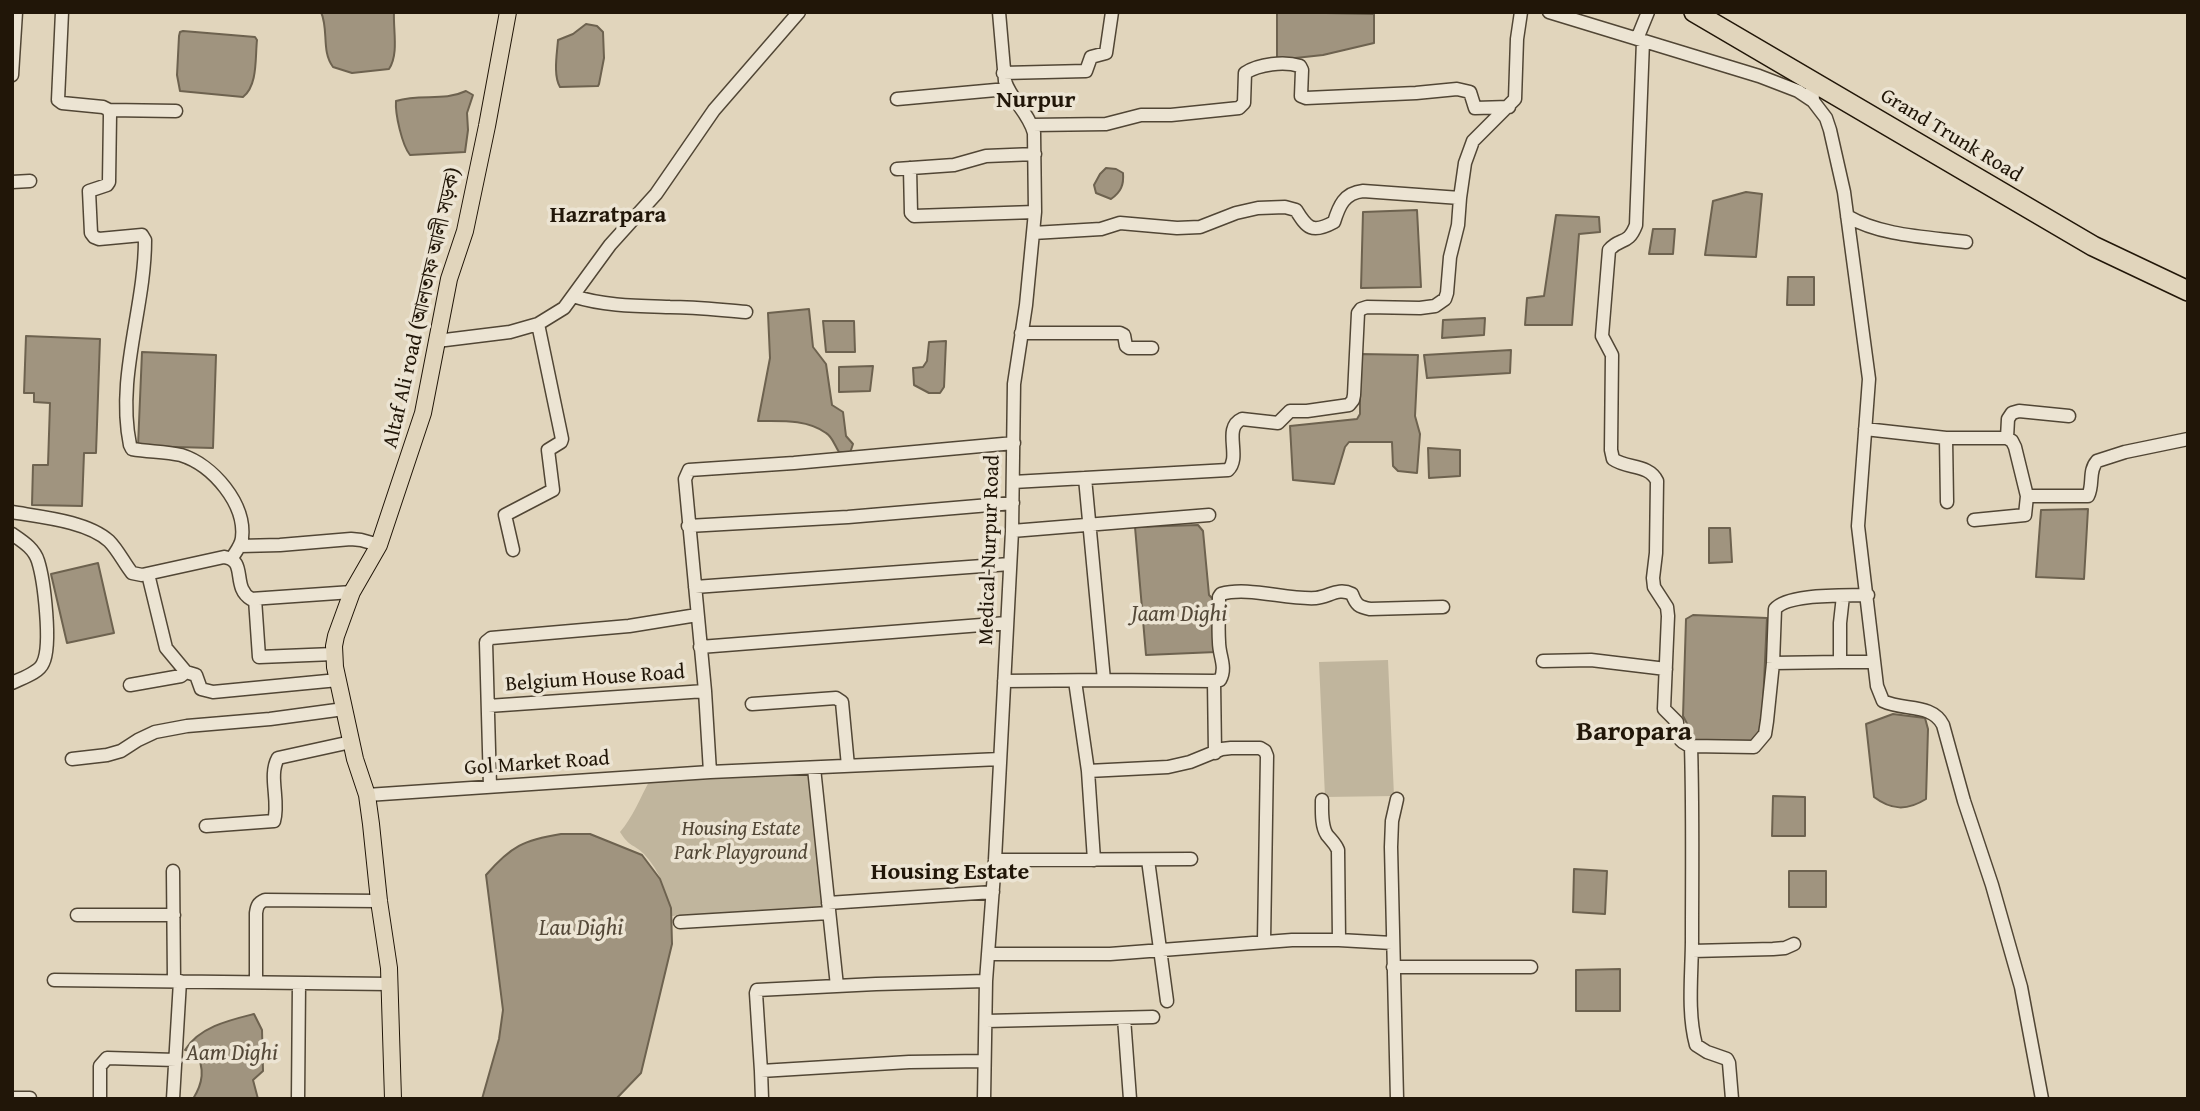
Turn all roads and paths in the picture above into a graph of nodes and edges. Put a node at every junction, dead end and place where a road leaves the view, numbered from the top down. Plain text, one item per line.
1 (16, 12) edge
2 (62, 12) edge
3 (508, 12) edge
4 (799, 12) edge
5 (999, 12) edge
6 (1112, 12) edge
7 (1521, 12) edge
8 (1549, 12) edge
9 (1648, 12) edge
10 (1694, 12) edge
11 (1640, 40) junction
12 (1003, 73) junction
13 (12, 75) edge
14 (1812, 80) junction
15 (1007, 89) junction
16 (897, 99) dead end
17 (1813, 101) junction
18 (1508, 107) junction
19 (109, 110) junction
20 (176, 111) dead end
21 (1032, 125) junction
22 (1035, 155) junction
23 (12, 181) edge
24 (30, 181) dead end
25 (1460, 198) junction
26 (1035, 212) junction
27 (1847, 216) junction
28 (1033, 233) junction
29 (1966, 242) dead end
30 (2188, 291) edge
31 (573, 296) junction
32 (746, 312) dead end
33 (538, 324) junction
34 (1021, 333) junction
35 (437, 341) junction
36 (1152, 348) dead end
37 (2069, 416) dead end
38 (1865, 429) junction
39 (1946, 438) junction
40 (2007, 438) junction
41 (2188, 439) edge
42 (1014, 443) junction
43 (1085, 478) junction
44 (1013, 482) junction
45 (2027, 496) junction
46 (1947, 502) dead end
47 (1013, 503) junction
48 (12, 512) edge
49 (1209, 516) dead end
50 (1974, 520) dead end
51 (1090, 525) junction
52 (688, 526) junction
53 (1012, 531) junction
54 (12, 534) edge
55 (379, 545) junction
56 (240, 546) junction
57 (513, 550) dead end
58 (232, 558) junction
59 (1010, 564) junction
60 (148, 575) junction
61 (695, 587) junction
62 (352, 592) junction
63 (1868, 594) junction
64 (1843, 596) junction
65 (255, 599) junction
66 (1443, 607) dead end
67 (697, 615) junction
68 (1007, 623) junction
69 (700, 647) junction
70 (334, 654) junction
71 (1543, 661) dead end
72 (1840, 662) junction
73 (1873, 662) junction
74 (1773, 663) junction
75 (1666, 669) junction
76 (186, 672) junction
77 (338, 680) junction
78 (1104, 680) junction
79 (1004, 681) junction
80 (1076, 681) junction
81 (1214, 681) junction
82 (12, 683) edge
83 (130, 685) dead end
84 (705, 691) junction
85 (752, 704) dead end
86 (488, 706) junction
87 (344, 709) junction
88 (351, 742) junction
89 (1691, 746) junction
90 (1215, 753) junction
91 (72, 759) dead end
92 (1000, 759) junction
93 (848, 766) junction
94 (814, 768) junction
95 (1088, 771) junction
96 (710, 772) junction
97 (490, 786) junction
98 (367, 795) junction
99 (1397, 799) dead end
100 (1322, 800) dead end
101 (206, 826) dead end
102 (1191, 859) dead end
103 (995, 860) junction
104 (1094, 860) junction
105 (1148, 860) junction
106 (173, 871) dead end
107 (993, 892) junction
108 (379, 901) junction
109 (829, 908) junction
110 (77, 915) dead end
111 (174, 915) junction
112 (680, 922) dead end
113 (1339, 940) junction
114 (1264, 941) junction
115 (1392, 943) junction
116 (1794, 944) dead end
117 (1161, 949) junction
118 (1692, 951) junction
119 (988, 954) junction
120 (1393, 967) junction
121 (1531, 967) dead end
122 (54, 980) dead end
123 (177, 981) junction
124 (986, 981) junction
125 (256, 982) junction
126 (299, 983) junction
127 (390, 984) junction
128 (837, 986) junction
129 (1167, 1001) dead end
130 (1153, 1017) dead end
131 (1124, 1018) junction
132 (986, 1021) junction
133 (176, 1060) junction
134 (984, 1061) junction
135 (761, 1071) junction
136 (12, 1098) edge
137 (30, 1098) edge
138 (100, 1099) edge
139 (173, 1099) edge
140 (298, 1099) edge
141 (393, 1099) edge
142 (762, 1099) edge
143 (984, 1099) edge
144 (1130, 1099) edge
145 (1396, 1099) edge
146 (1732, 1099) edge
147 (2042, 1099) edge

1 - 13 street
2 - 19 street
3 - 35 main road, Altaf Ali road (আলতাফ আলী সড়ক)
4 - 31 street
5 - 12 street, Medical-Nurpur Road
6 - 12 street
7 - 18 street
8 - 11 street
9 - 11 street
10 - 14 highway, Grand Trunk Road
11 - 17 street
11 - 75 street
12 - 15 street, Medical-Nurpur Road
14 - 17 street
14 - 30 highway, Grand Trunk Road
15 - 16 street
15 - 21 street, Medical-Nurpur Road
17 - 27 street
18 - 21 street
18 - 25 street
19 - 20 street
19 - 56 street
21 - 22 street, Medical-Nurpur Road
22 - 26 street, Medical-Nurpur Road
22 - 26 street
23 - 24 street
25 - 28 street
25 - 43 street
26 - 28 street, Medical-Nurpur Road
27 - 29 street
27 - 38 street
28 - 34 street, Medical-Nurpur Road
31 - 32 street
31 - 33 street
33 - 35 street
33 - 57 street
34 - 36 street
34 - 42 street, Medical-Nurpur Road
35 - 55 main road, Altaf Ali road (আলতাফ আলী সড়ক)
37 - 40 street
38 - 39 street
38 - 63 street
39 - 40 street
39 - 46 street
40 - 45 street
41 - 45 street
42 - 44 street, Medical-Nurpur Road
42 - 52 street
43 - 44 street
43 - 51 street
44 - 47 street, Medical-Nurpur Road
45 - 50 street
47 - 52 street
47 - 53 street, Medical-Nurpur Road
48 - 60 street
49 - 51 street
51 - 53 street
51 - 78 street
52 - 61 street
53 - 59 street, Medical-Nurpur Road
54 - 82 street
55 - 56 street
55 - 62 main road, Altaf Ali road (আলতাফ আলী সড়ক)
56 - 58 street
58 - 60 street
58 - 65 street
59 - 61 street
59 - 68 street, Medical-Nurpur Road
60 - 76 street
61 - 67 street
62 - 65 street
62 - 70 main road, Altaf Ali road (আলতাফ আলী সড়ক)
63 - 64 street
63 - 73 street
64 - 72 street
64 - 74 street
65 - 70 street
66 - 81 street
67 - 69 street
67 - 86 street
68 - 69 street
68 - 79 street, Medical-Nurpur Road
69 - 84 street
70 - 77 main road, Altaf Ali road (আলতাফ আলী সড়ক)
71 - 75 street
72 - 73 street
72 - 74 street
73 - 147 street
74 - 89 street
75 - 89 street
76 - 77 street
76 - 83 street
77 - 87 main road, Altaf Ali road (আলতাফ আলী সড়ক)
78 - 80 street
78 - 81 street
79 - 80 street
79 - 92 street, Medical-Nurpur Road
80 - 95 street
81 - 90 street
84 - 86 street, Belgium House Road
84 - 96 street
85 - 93 street
86 - 97 street
87 - 88 main road, Altaf Ali road (আলতাফ আলী সড়ক)
87 - 91 street
88 - 98 main road, Altaf Ali road (আলতাফ আলী সড়ক)
88 - 101 street
89 - 118 street
90 - 95 street
90 - 114 street
92 - 93 street, Gol Market Road
92 - 103 street, Medical-Nurpur Road
93 - 94 street, Gol Market Road
94 - 96 street, Gol Market Road
94 - 109 street
95 - 104 street
96 - 97 street, Gol Market Road
97 - 98 street, Gol Market Road
98 - 108 main road, Altaf Ali road (আলতাফ আলী সড়ক)
99 - 115 street
100 - 113 street
102 - 105 street
103 - 104 street
103 - 107 street, Medical-Nurpur Road
104 - 105 street
105 - 117 street
106 - 111 street
107 - 109 street
107 - 119 street, Medical-Nurpur Road
108 - 125 street
108 - 127 main road, Altaf Ali road (আলতাফ আলী সড়ক)
109 - 112 street
109 - 128 street
110 - 111 street
111 - 123 street
113 - 114 street
113 - 115 street
114 - 117 street
115 - 120 street
116 - 118 street
117 - 119 street
117 - 129 street
118 - 146 street
119 - 124 street, Medical-Nurpur Road
120 - 121 street
120 - 145 street
122 - 123 street
123 - 125 street
123 - 133 street
124 - 128 street
124 - 132 street, Medical-Nurpur Road
125 - 126 street
126 - 127 street
126 - 140 street
127 - 141 main road, Altaf Ali road (আলতাফ আলী সড়ক)
128 - 135 street
130 - 131 street
131 - 132 street
131 - 144 street
132 - 134 street, Medical-Nurpur Road
133 - 138 street
133 - 139 street
134 - 135 street
134 - 143 street, Medical-Nurpur Road
135 - 142 street
136 - 137 street

